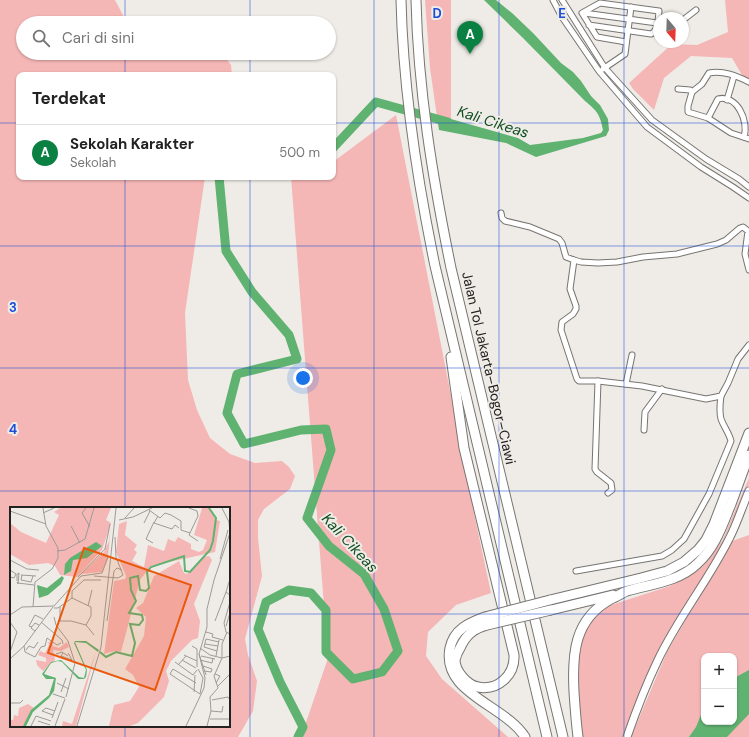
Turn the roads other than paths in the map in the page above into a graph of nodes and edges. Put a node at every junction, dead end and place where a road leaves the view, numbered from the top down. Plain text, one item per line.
1 (401, 0) edge
2 (416, 0) edge
3 (553, 0) edge
4 (562, 0) edge
5 (631, 7) junction
6 (696, 10) dead end
7 (659, 12) edge
8 (584, 13) junction
9 (689, 15) edge
10 (630, 19) junction
11 (653, 22) edge
12 (589, 24) junction
13 (628, 30) junction
14 (653, 33) edge
15 (587, 40) junction
16 (626, 42) junction
17 (581, 46) junction
18 (605, 68) junction
19 (599, 72) junction
20 (734, 76) junction
21 (749, 82) edge
22 (678, 88) dead end
23 (692, 92) junction
24 (727, 100) junction
25 (708, 118) junction
26 (652, 120) junction
27 (647, 127) junction
28 (746, 138) edge
29 (749, 187) edge
30 (749, 198) edge
31 (501, 213) dead end
32 (574, 260) junction
33 (749, 270) edge
34 (444, 305) junction
35 (749, 345) edge
36 (632, 355) dead end
37 (598, 381) junction
38 (626, 384) junction
39 (662, 389) junction
40 (721, 396) junction
41 (644, 430) dead end
42 (749, 432) edge
43 (749, 455) edge
44 (749, 491) edge
45 (608, 493) dead end
46 (576, 571) dead end
47 (626, 592) junction
48 (550, 605) junction
49 (486, 621) junction
50 (525, 737) edge
51 (547, 737) edge
52 (563, 737) edge
53 (578, 737) edge
54 (627, 737) edge

1 - 34 highway, Jalan Tol Jakarta–Bogor–Ciawi
2 - 52 highway, Jalan Tol Jakarta–Bogor–Ciawi
3 - 17 street
4 - 15 street
5 - 7 street
5 - 8 street
5 - 10 street
6 - 9 street
8 - 10 street
8 - 12 street
10 - 11 street
10 - 13 street
12 - 13 street
12 - 16 street
13 - 14 street
13 - 16 street
15 - 17 street
15 - 18 street
16 - 18 street
17 - 19 street
18 - 19 street
18 - 26 street
19 - 27 street
20 - 21 street
20 - 23 street
20 - 24 street
22 - 23 street
23 - 25 street
24 - 25 street
24 - 28 street
25 - 28 street
26 - 27 street
26 - 29 street
27 - 30 street
31 - 32 street
32 - 33 street
32 - 37 street
34 - 49 highway
34 - 51 highway, Jalan Tol Jakarta–Bogor–Ciawi
35 - 40 street
36 - 38 street
37 - 38 street
37 - 45 street
38 - 39 street
39 - 40 street
39 - 41 street
40 - 46 street
42 - 48 highway
43 - 47 highway
44 - 54 main road
47 - 48 highway
47 - 53 highway
48 - 49 highway, bridge
49 - 50 highway

